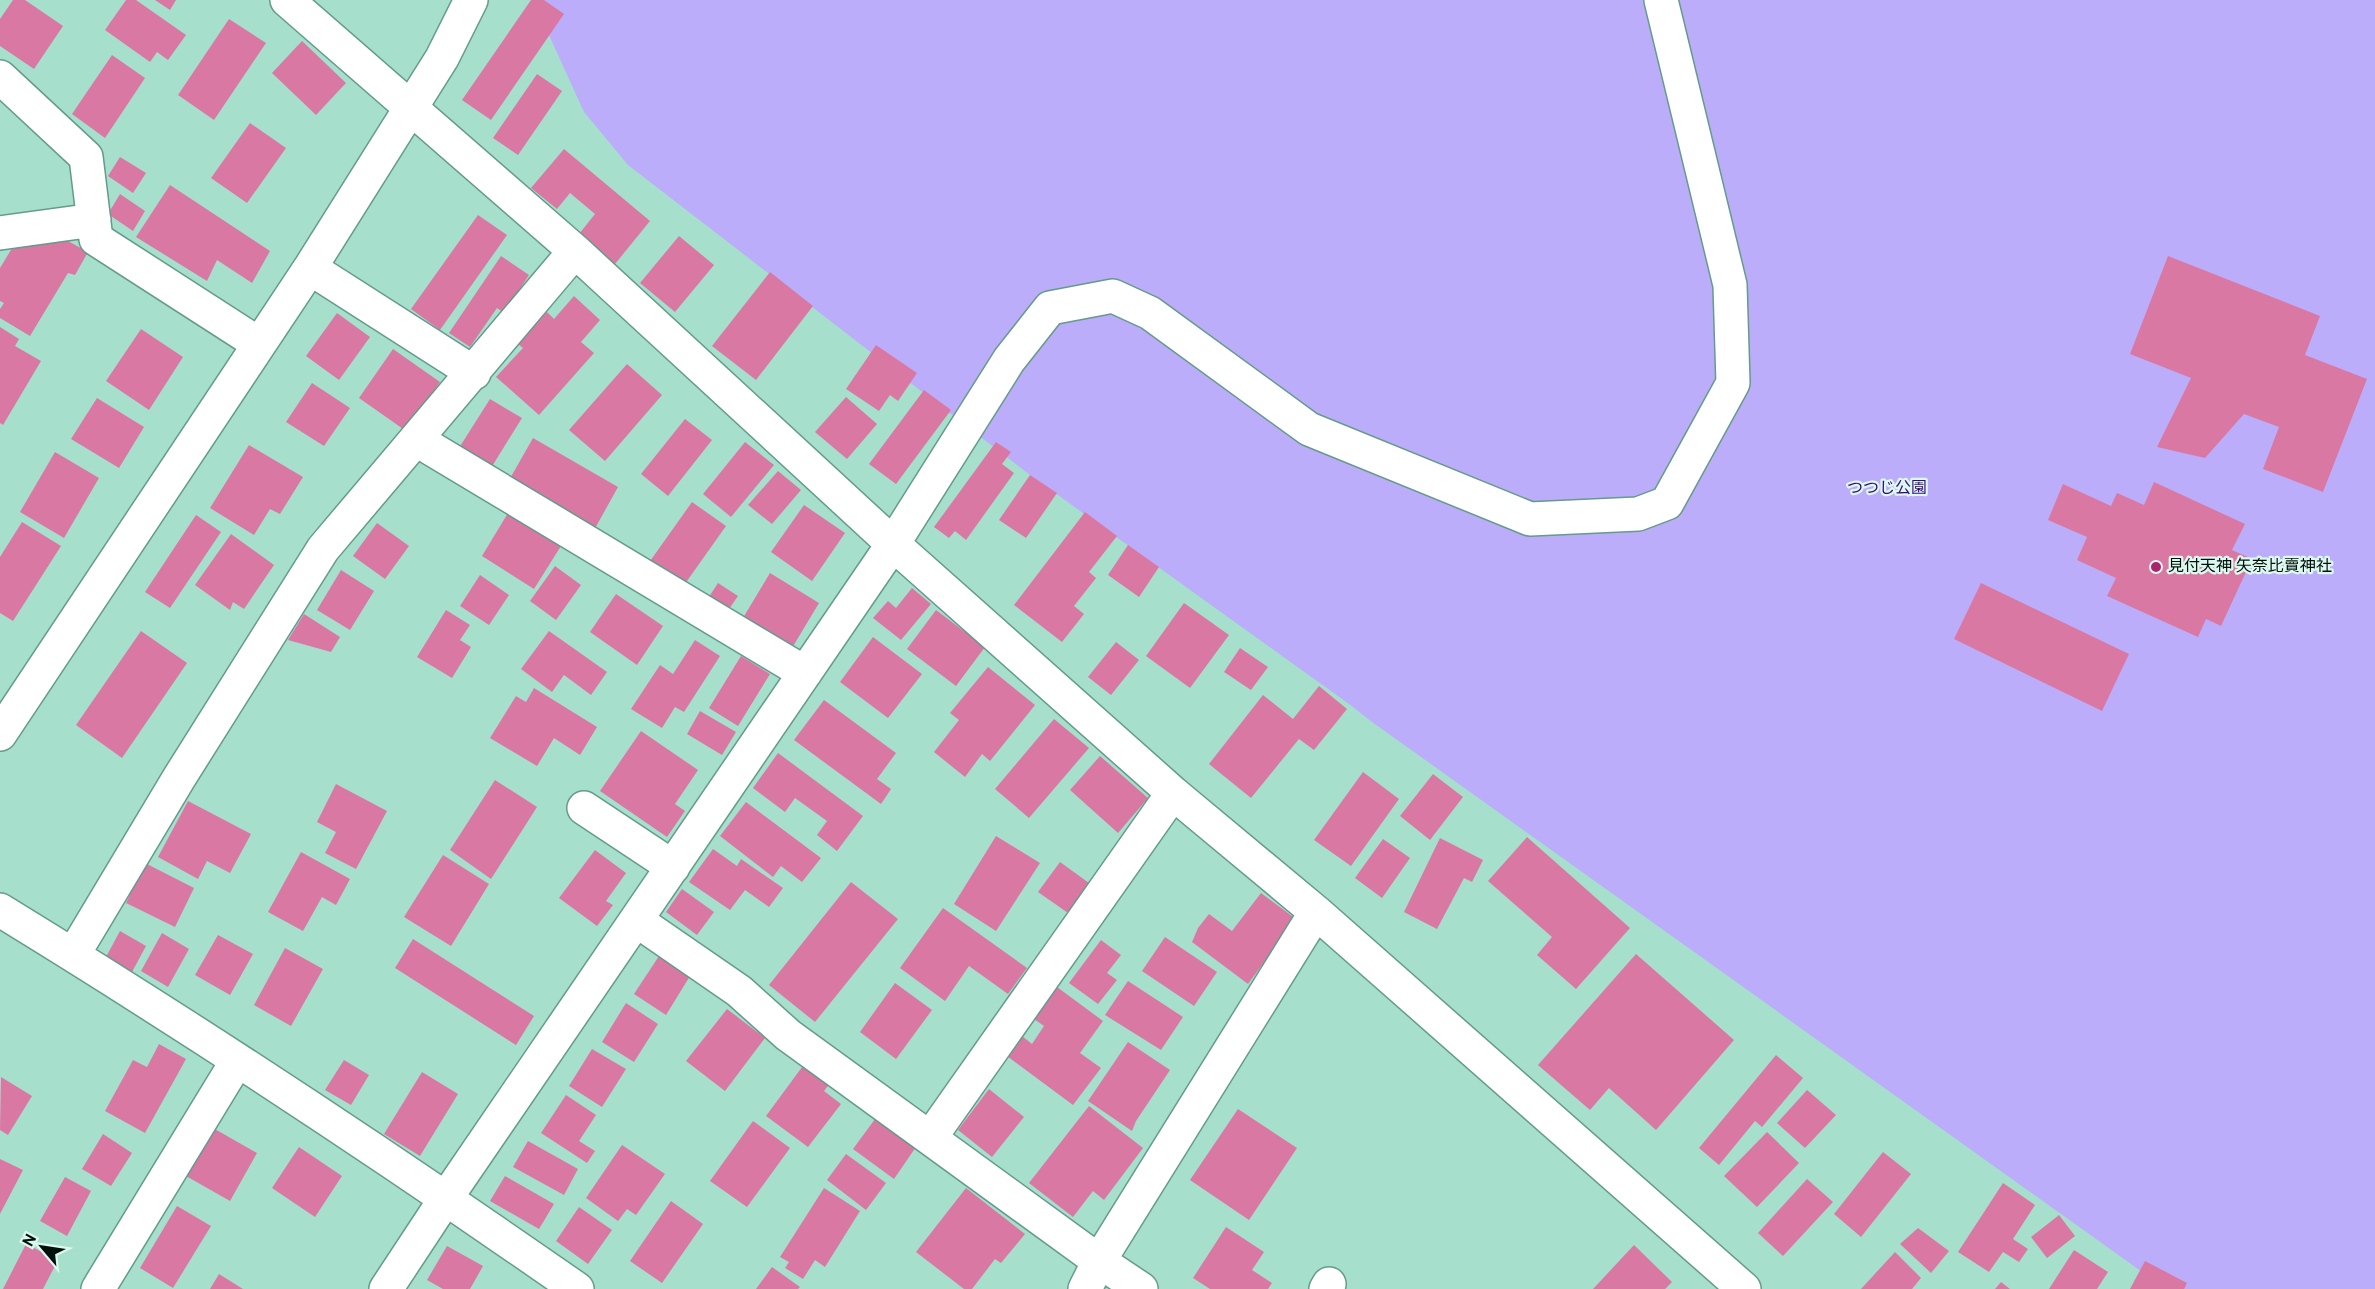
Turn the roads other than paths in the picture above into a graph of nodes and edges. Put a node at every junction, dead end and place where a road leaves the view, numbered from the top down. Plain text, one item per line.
1 (287, 0) edge
2 (471, 0) edge
3 (1661, 0) edge
4 (0, 77) edge
5 (410, 107) junction
6 (94, 220) junction
7 (0, 233) edge
8 (575, 251) junction
9 (310, 268) junction
10 (259, 344) junction
11 (474, 373) junction
12 (417, 440) junction
13 (893, 544) junction
14 (805, 673) junction
15 (0, 735) edge
16 (1173, 793) junction
17 (584, 808) dead end
18 (673, 867) junction
19 (0, 910) edge
20 (1316, 912) junction
21 (636, 920) junction
22 (73, 955) junction
23 (237, 1061) junction
24 (930, 1138) junction
25 (446, 1198) junction
26 (1092, 1275) edge
27 (98, 1289) edge
28 (386, 1289) edge
29 (577, 1289) edge
30 (1141, 1289) edge
31 (1744, 1289) edge

1 - 5 street
2 - 5 street
3 - 13 street
4 - 6 street
5 - 8 street
5 - 9 street
6 - 7 street
6 - 10 street
8 - 11 street
8 - 13 street
9 - 10 street
9 - 11 street
10 - 15 street
11 - 12 street
12 - 14 street
12 - 22 street
13 - 14 street
13 - 16 street
14 - 18 street
16 - 20 street
16 - 24 street
17 - 18 street
18 - 21 street
19 - 22 street
20 - 26 street
20 - 31 street
21 - 24 street
21 - 25 street
22 - 23 street
23 - 25 street
23 - 27 street
24 - 26 street
25 - 28 street
25 - 29 street
26 - 30 street

